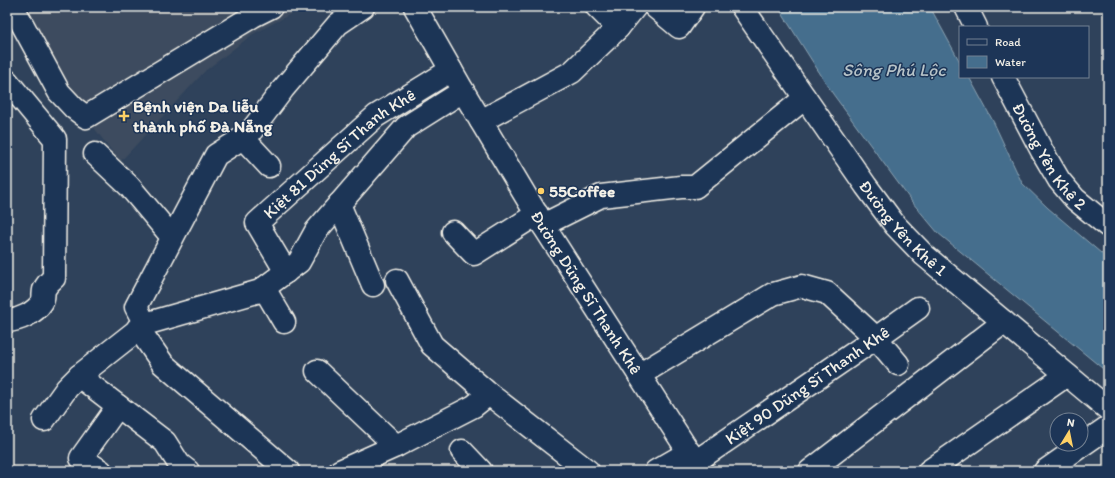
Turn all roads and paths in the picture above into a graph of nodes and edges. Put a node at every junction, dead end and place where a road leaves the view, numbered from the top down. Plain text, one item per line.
1 (13, 7) edge
2 (271, 7) edge
3 (363, 7) edge
4 (415, 7) edge
5 (597, 7) edge
6 (635, 7) edge
7 (655, 7) edge
8 (693, 7) edge
9 (742, 7) edge
10 (966, 7) edge
11 (976, 26) edge
12 (618, 28) junction
13 (451, 70) junction
14 (1004, 78) edge
15 (7, 81) edge
16 (463, 91) junction
17 (805, 98) junction
18 (481, 121) junction
19 (243, 138) junction
20 (95, 154) dead end
21 (269, 166) dead end
22 (339, 204) junction
23 (540, 220) junction
24 (1108, 226) edge
25 (453, 232) dead end
26 (172, 237) junction
27 (286, 272) junction
28 (397, 280) dead end
29 (373, 285) dead end
30 (264, 288) junction
31 (918, 308) dead end
32 (7, 321) edge
33 (284, 322) dead end
34 (1004, 322) junction
35 (142, 326) junction
36 (876, 338) junction
37 (898, 364) dead end
38 (317, 371) dead end
39 (639, 375) junction
40 (1067, 375) junction
41 (79, 376) junction
42 (489, 394) junction
43 (118, 406) junction
44 (1108, 409) edge
45 (44, 420) dead end
46 (1108, 427) edge
47 (396, 446) junction
48 (462, 451) dead end
49 (695, 462) edge
50 (101, 471) edge
51 (188, 471) edge
52 (288, 471) edge
53 (340, 471) edge
54 (481, 471) edge
55 (588, 471) edge
56 (656, 471) edge
57 (810, 471) edge
58 (930, 471) edge
59 (1045, 471) edge

1 - 2 street
3 - 19 street
4 - 13 street, Đường Dũng Sĩ Thanh Khê
5 - 12 street
6 - 12 street
7 - 8 street
9 - 17 street, Đường Yên Khê 1
10 - 11 street
12 - 18 street
13 - 16 street, Đường Dũng Sĩ Thanh Khê
13 - 27 street, Kiệt 81 Dũng Sĩ Thanh Khê
14 - 24 street, Đường Yên Khê 2
15 - 32 street
16 - 18 street, Đường Dũng Sĩ Thanh Khê
16 - 22 street
17 - 23 street
17 - 34 street, Đường Yên Khê 1
18 - 23 street, Đường Dũng Sĩ Thanh Khê
19 - 21 street
19 - 26 street
20 - 26 street
22 - 27 street
22 - 29 street
23 - 25 street
23 - 39 street, Đường Dũng Sĩ Thanh Khê
26 - 35 street
27 - 30 street
28 - 42 street
30 - 33 street
30 - 35 street
31 - 36 street, Kiệt 90 Dũng Sĩ Thanh Khê
34 - 40 street, Đường Yên Khê 1
34 - 57 street
35 - 41 street
35 - 52 street
36 - 37 street
36 - 39 street
36 - 49 street, Kiệt 90 Dũng Sĩ Thanh Khê
38 - 47 street
39 - 49 street, Đường Dũng Sĩ Thanh Khê
40 - 44 street, Đường Yên Khê 1
40 - 58 street
41 - 43 street
41 - 45 street
42 - 47 street
42 - 55 street
43 - 50 street
43 - 51 street
46 - 59 street
47 - 53 street
48 - 54 street
49 - 56 street, Kiệt 90 Dũng Sĩ Thanh Khê

